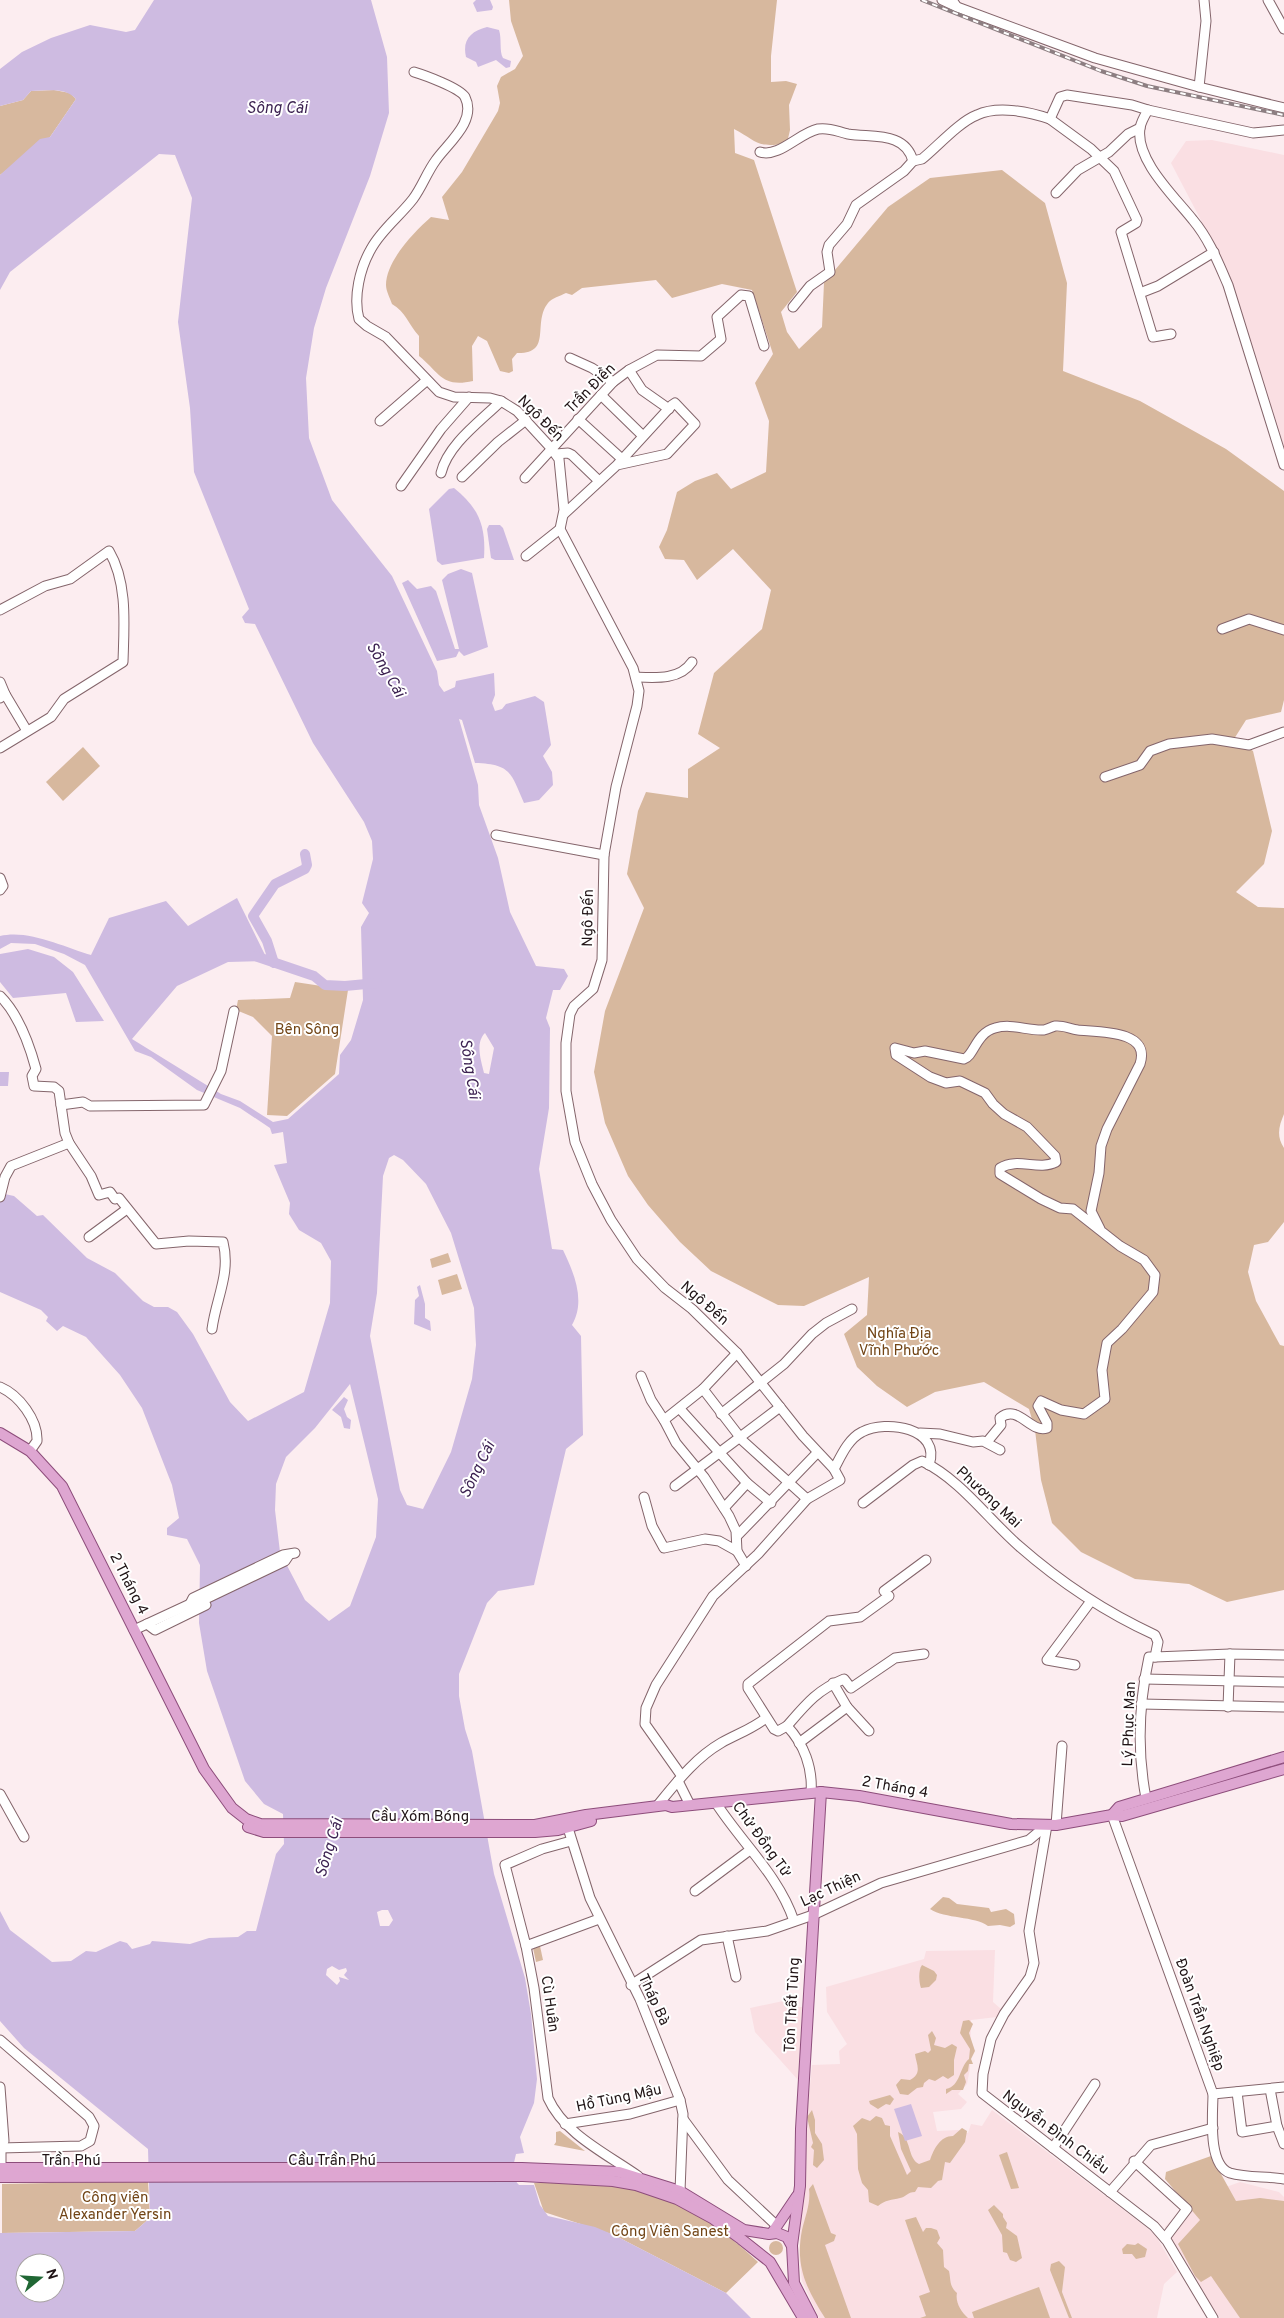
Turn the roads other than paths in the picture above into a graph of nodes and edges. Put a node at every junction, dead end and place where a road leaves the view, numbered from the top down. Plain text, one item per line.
1 (942, 0) edge
2 (1204, 0) edge
3 (1268, 0) edge
4 (954, 3) edge
5 (1284, 29) edge
6 (414, 72) dead end
7 (1199, 88) junction
8 (1284, 108) edge
9 (1148, 110) junction
10 (1050, 119) junction
11 (1140, 128) junction
12 (1284, 130) edge
13 (760, 152) dead end
14 (1099, 156) junction
15 (913, 161) junction
16 (1056, 193) dead end
17 (1214, 252) junction
18 (1140, 293) junction
19 (793, 307) dead end
20 (1171, 334) dead end
21 (764, 346) dead end
22 (570, 358) dead end
23 (628, 370) junction
24 (426, 381) junction
25 (613, 382) junction
26 (601, 394) junction
27 (469, 398) junction
28 (501, 401) junction
29 (672, 406) junction
30 (578, 419) junction
31 (526, 420) junction
32 (380, 421) dead end
33 (643, 436) junction
34 (554, 451) junction
35 (619, 462) junction
36 (1284, 465) edge
37 (441, 473) dead end
38 (462, 477) dead end
39 (525, 478) dead end
40 (599, 481) junction
41 (401, 486) dead end
42 (564, 514) junction
43 (560, 529) junction
44 (526, 556) dead end
45 (0, 610) edge
46 (1222, 629) dead end
47 (1284, 630) edge
48 (692, 662) dead end
49 (636, 677) junction
50 (0, 682) edge
51 (3, 696) edge
52 (27, 731) junction
53 (1284, 732) edge
54 (0, 748) edge
55 (1105, 777) dead end
56 (496, 836) dead end
57 (604, 855) junction
58 (0, 878) edge
59 (0, 890) edge
60 (0, 996) edge
61 (234, 1012) dead end
62 (61, 1105) junction
63 (69, 1143) junction
64 (0, 1198) edge
65 (127, 1209) junction
66 (1100, 1229) junction
67 (90, 1237) dead end
68 (852, 1309) dead end
69 (212, 1329) dead end
70 (737, 1353) junction
71 (642, 1376) dead end
72 (762, 1382) junction
73 (0, 1387) edge
74 (703, 1389) junction
75 (780, 1407) junction
76 (680, 1408) junction
77 (721, 1414) junction
78 (664, 1420) junction
79 (0, 1434) edge
80 (920, 1434) junction
81 (740, 1437) junction
82 (988, 1442) junction
83 (30, 1450) junction
84 (1000, 1450) dead end
85 (718, 1452) junction
86 (817, 1453) junction
87 (929, 1465) junction
88 (697, 1468) junction
89 (834, 1469) junction
90 (747, 1483) junction
91 (789, 1483) junction
92 (675, 1486) dead end
93 (644, 1497) dead end
94 (807, 1499) junction
95 (771, 1503) junction
96 (863, 1503) dead end
97 (724, 1508) junction
98 (737, 1536) junction
99 (737, 1551) junction
100 (926, 1560) dead end
101 (746, 1566) junction
102 (1091, 1601) junction
103 (147, 1624) junction
104 (134, 1630) junction
105 (924, 1654) dead end
106 (1230, 1654) junction
107 (1284, 1655) edge
108 (1155, 1657) junction
109 (1075, 1665) dead end
110 (1144, 1679) junction
111 (1229, 1681) junction
112 (1284, 1682) edge
113 (833, 1684) junction
114 (1141, 1704) junction
115 (847, 1707) junction
116 (1228, 1707) junction
117 (1284, 1707) edge
118 (766, 1718) junction
119 (787, 1726) junction
120 (869, 1731) dead end
121 (799, 1743) junction
122 (1062, 1746) dead end
123 (1284, 1757) edge
124 (1284, 1768) edge
125 (680, 1778) junction
126 (816, 1793) junction
127 (0, 1794) edge
128 (1146, 1798) junction
129 (716, 1803) junction
130 (690, 1805) junction
131 (225, 1806) joint
132 (657, 1806) junction
133 (672, 1807) junction
134 (1112, 1815) junction
135 (1051, 1825) junction
136 (568, 1828) junction
137 (535, 1829) junction
138 (24, 1837) dead end
139 (571, 1841) junction
140 (750, 1850) junction
141 (696, 1890) dead end
142 (814, 1915) junction
143 (599, 1919) junction
144 (794, 1921) junction
145 (727, 1936) junction
146 (526, 1946) junction
147 (736, 1977) dead end
148 (631, 1985) junction
149 (0, 2040) edge
150 (1095, 2084) dead end
151 (0, 2087) edge
152 (1284, 2087) edge
153 (1270, 2088) junction
154 (1237, 2092) junction
155 (1213, 2094) junction
156 (680, 2100) junction
157 (683, 2119) junction
158 (565, 2124) junction
159 (1277, 2126) junction
160 (1213, 2128) junction
161 (1284, 2144) edge
162 (0, 2147) edge
163 (1053, 2148) junction
164 (615, 2160) junction
165 (1134, 2161) junction
166 (1, 2172) edge
167 (142, 2172) joint
168 (522, 2172) junction
169 (614, 2172) junction
170 (640, 2177) junction
171 (1284, 2179) edge
172 (800, 2186) junction
173 (680, 2191) junction
174 (1110, 2192) junction
175 (727, 2230) junction
176 (772, 2231) junction
177 (1165, 2238) junction
178 (792, 2248) junction
179 (767, 2260) junction
180 (802, 2318) edge
181 (812, 2318) edge
182 (1213, 2318) edge

1 - 4 street
2 - 7 street
3 - 5 street
4 - 7 street
6 - 24 street, Ngô Đến
7 - 8 street
9 - 10 street
9 - 11 street
9 - 12 street
10 - 14 street
10 - 15 street
11 - 14 street
11 - 17 street
13 - 15 street
14 - 16 street
14 - 18 street
15 - 19 street
17 - 18 street
17 - 36 street
18 - 20 street
21 - 23 street, Trần Điền
22 - 25 street
23 - 25 street, Trần Điền
23 - 29 street
24 - 27 street, Ngô Đến
24 - 32 street
25 - 26 street, Trần Điền
26 - 30 street, Trần Điền
26 - 33 street
27 - 28 street, Ngô Đến
27 - 41 street
28 - 31 street, Ngô Đến
28 - 37 street
29 - 33 street
29 - 35 street
30 - 34 street, Trần Điền
30 - 35 street
31 - 34 street, Ngô Đến
31 - 38 street
33 - 35 street
34 - 39 street, Trần Điền
34 - 40 street
34 - 42 street, Ngô Đến
35 - 40 street
40 - 42 street
42 - 43 street, Ngô Đến
43 - 44 street
43 - 49 street, Ngô Đến
45 - 52 street
46 - 47 street
48 - 49 street
49 - 57 street, Ngô Đến
50 - 51 street
51 - 52 street
52 - 54 street
53 - 55 street
56 - 57 street
57 - 70 street, Ngô Đến
58 - 59 street
60 - 62 street
61 - 62 street
62 - 63 street
63 - 64 street
63 - 65 street
65 - 67 street
65 - 69 street
66 - 66 street
66 - 82 street
68 - 72 street
70 - 72 street, Ngô Đến
70 - 74 street
71 - 78 street
72 - 75 street, Ngô Đến
72 - 77 street
73 - 83 street
74 - 76 street
74 - 77 street
75 - 81 street
75 - 86 street, Ngô Đến
76 - 78 street
76 - 85 street
77 - 81 street
78 - 88 street
79 - 83 main road, 2 Tháng 4
80 - 82 street
80 - 87 street
80 - 89 street
81 - 85 street
81 - 91 street
82 - 84 street
83 - 104 main road, 2 Tháng 4
85 - 88 street
85 - 90 street
86 - 89 street, Ngô Đến
86 - 91 street
87 - 96 street
87 - 102 street, Phương Mai
88 - 92 street
88 - 97 street
89 - 94 street
90 - 95 street
90 - 97 street
91 - 94 street
91 - 95 street
93 - 99 street
94 - 101 street
95 - 98 street
97 - 98 street
98 - 99 street
99 - 101 street
100 - 118 street
101 - 125 street
102 - 108 street, Phương Mai
102 - 109 street
103 - 103 street
103 - 104 street
104 - 131 main road, 2 Tháng 4
105 - 113 street
106 - 107 street
106 - 108 street
106 - 111 street
108 - 110 street, Lý Phục Man
110 - 111 street
110 - 114 street, Lý Phục Man
111 - 112 street
111 - 116 street
113 - 115 street
113 - 119 street
114 - 116 street
114 - 128 street, Lý Phục Man
115 - 120 street
115 - 121 street
116 - 117 street
118 - 119 street
118 - 125 street
119 - 121 street
121 - 126 street
122 - 135 street, Nguyễn Đình Chiểu
123 - 128 main road, 2 Tháng 4
124 - 134 main road, 2 Tháng 4
125 - 130 street
125 - 132 street
126 - 129 main road, 2 Tháng 4
126 - 135 main road, 2 Tháng 4
126 - 142 main road, Tôn Thất Tùng
127 - 138 street
128 - 134 main road, 2 Tháng 4
129 - 130 main road, 2 Tháng 4
129 - 140 street, Chử Đồng Tử
130 - 133 main road, 2 Tháng 4
131 - 137 main road, Cầu Xóm Bóng
132 - 133 main road, 2 Tháng 4
132 - 137 main road, 2 Tháng 4
133 - 136 main road, 2 Tháng 4
134 - 135 main road, 2 Tháng 4
134 - 155 street, Đoàn Trần Nghiệp
135 - 142 street, Lạc Thiện
135 - 163 street, Nguyễn Đình Chiểu
136 - 137 main road, 2 Tháng 4
136 - 139 street, Tháp Bà
139 - 143 street, Tháp Bà
139 - 146 street, Cù Huân
140 - 141 street
140 - 144 street, Chử Đồng Tử
142 - 144 street, Lạc Thiện
142 - 172 main road, Tôn Thất Tùng
143 - 146 street
143 - 148 street, Tháp Bà
144 - 145 street, Lạc Thiện
145 - 147 street
145 - 148 street, Lạc Thiện
146 - 158 street, Cù Huân
148 - 156 street, Tháp Bà
149 - 162 street
150 - 163 street
151 - 162 street
152 - 153 street
153 - 154 street
153 - 159 street
154 - 155 street
154 - 159 street
155 - 160 street, Đoàn Trần Nghiệp
156 - 157 street, Tháp Bà
156 - 158 street, Hồ Tùng Mậu
157 - 173 street, Tháp Bà
157 - 176 street
158 - 164 street, Cù Huân
159 - 161 street
160 - 165 street
160 - 171 street, Đoàn Trần Nghiệp
162 - 166 street
163 - 174 street, Nguyễn Đình Chiểu
164 - 169 street
164 - 170 street, Cù Huân
165 - 174 street
165 - 177 street
166 - 167 main road, Trần Phú
167 - 168 main road, Cầu Trần Phú
168 - 169 main road
168 - 175 main road
169 - 170 main road
170 - 173 main road
172 - 176 main road, Tôn Thất Tùng
172 - 178 main road, Tôn Thất Tùng
173 - 176 main road
174 - 177 street, Nguyễn Đình Chiểu
175 - 179 main road
175 - 180 main road
176 - 178 main road
176 - 179 main road
177 - 182 street, Nguyễn Đình Chiểu
178 - 179 main road
178 - 181 main road, Tôn Thất Tùng
179 - 180 main road

